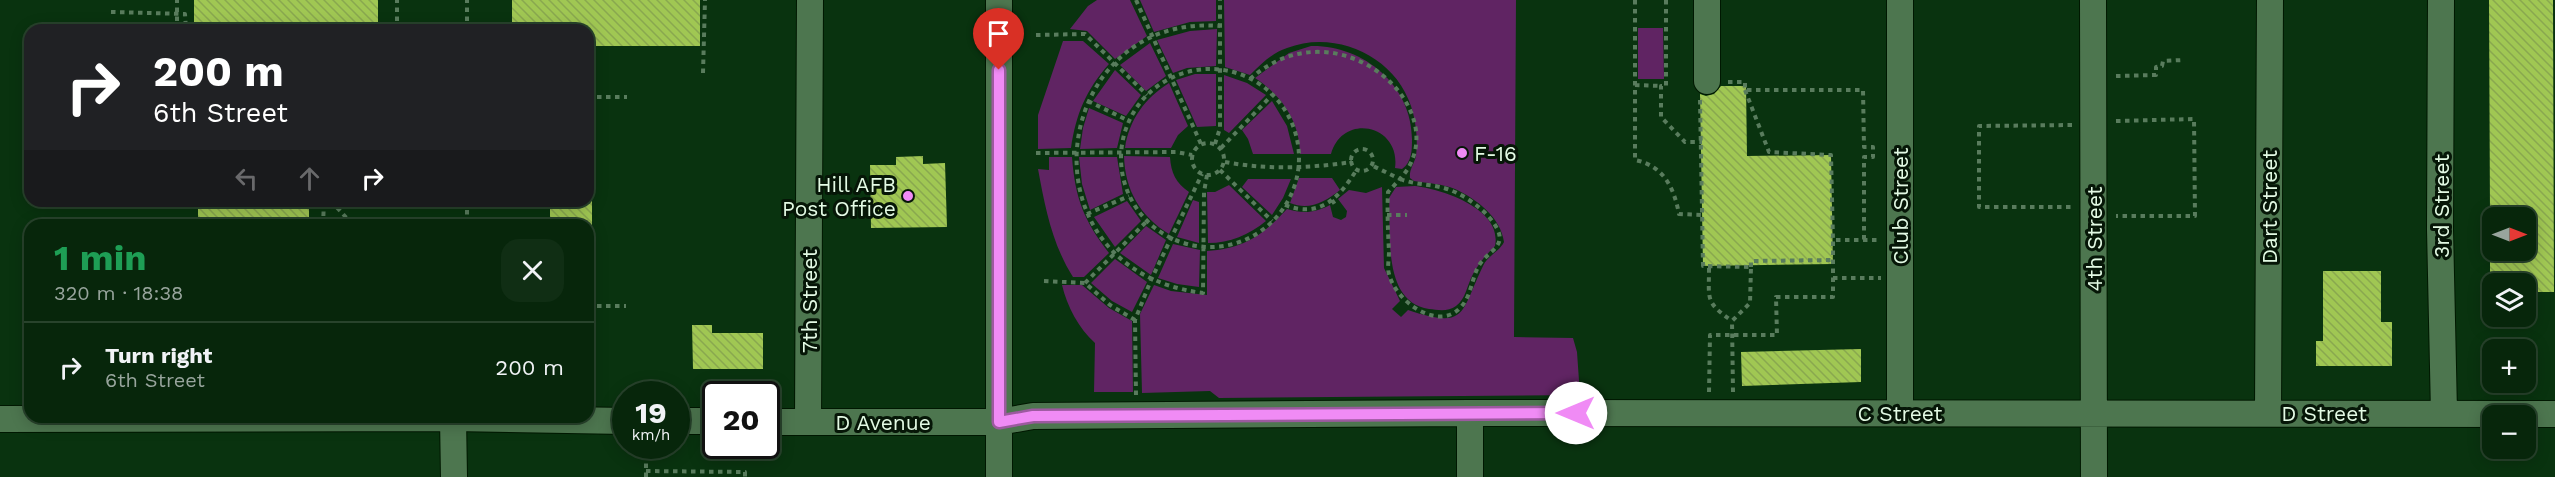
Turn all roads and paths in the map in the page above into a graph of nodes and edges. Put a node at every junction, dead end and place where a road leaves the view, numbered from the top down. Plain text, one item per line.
1 (177, 0) edge
2 (397, 0) edge
3 (467, 0) edge
4 (705, 0) edge
5 (810, 0) edge
6 (999, 0) edge
7 (1136, 0) edge
8 (1220, 0) edge
9 (1635, 0) edge
10 (1666, 0) edge
11 (1707, 0) edge
12 (1900, 0) edge
13 (2093, 0) edge
14 (2270, 0) edge
15 (2441, 0) edge
16 (111, 12) dead end
17 (177, 13) junction
18 (177, 24) edge
19 (186, 24) edge
20 (397, 24) edge
21 (467, 24) edge
22 (1220, 26) junction
23 (1036, 35) dead end
24 (1153, 37) junction
25 (1288, 51) dead end
26 (2183, 60) dead end
27 (1115, 64) junction
28 (1382, 68) dead end
29 (1221, 70) junction
30 (703, 74) dead end
31 (2116, 76) dead end
32 (1172, 78) junction
33 (1250, 79) junction
34 (1707, 81) junction
35 (1635, 85) junction
36 (1661, 86) junction
37 (1745, 90) junction
38 (1147, 95) junction
39 (1272, 95) junction
40 (594, 97) edge
41 (627, 98) dead end
42 (1088, 101) junction
43 (1129, 121) junction
44 (2116, 121) dead end
45 (2072, 125) dead end
46 (1702, 142) junction
47 (1201, 144) junction
48 (1215, 144) junction
49 (1221, 148) junction
50 (1121, 152) junction
51 (1036, 153) dead end
52 (1075, 153) junction
53 (1192, 155) junction
54 (1224, 162) junction
55 (1352, 162) junction
56 (1371, 165) junction
57 (1298, 166) junction
58 (1220, 170) junction
59 (1357, 170) junction
60 (1204, 174) junction
61 (1400, 179) junction
62 (1129, 196) junction
63 (1332, 200) junction
64 (1285, 205) junction
65 (1336, 206) dead end
66 (336, 207) edge
67 (2072, 207) dead end
68 (1087, 214) junction
69 (1387, 215) junction
70 (1407, 215) dead end
71 (1702, 215) junction
72 (2116, 216) dead end
73 (347, 219) edge
74 (1147, 221) junction
75 (1272, 221) junction
76 (1172, 239) junction
77 (1833, 240) junction
78 (1864, 240) junction
79 (1882, 240) dead end
80 (1205, 247) junction
81 (1115, 253) junction
82 (1833, 260) junction
83 (1751, 267) junction
84 (1709, 268) junction
85 (1833, 278) junction
86 (1887, 278) dead end
87 (1151, 280) junction
88 (1044, 281) dead end
89 (1085, 283) junction
90 (594, 306) edge
91 (626, 306) dead end
92 (1135, 320) junction
93 (1732, 321) junction
94 (1732, 335) junction
95 (1732, 395) dead end
96 (1136, 400) dead end
97 (1708, 405) junction
98 (1900, 412) junction
99 (1470, 413) junction
100 (2268, 413) junction
101 (2444, 413) junction
102 (2555, 414) edge
103 (2093, 415) junction
104 (0, 419) edge
105 (24, 419) edge
106 (594, 420) edge
107 (612, 421) edge
108 (780, 422) edge
109 (808, 422) junction
110 (999, 422) junction
111 (453, 423) edge
112 (646, 459) edge
113 (646, 471) junction
114 (454, 477) edge
115 (646, 477) edge
116 (745, 477) edge
117 (999, 477) edge
118 (1470, 477) edge
119 (2094, 477) edge

1 - 17 path
2 - 20 path
3 - 21 path
4 - 30 path
5 - 109 street, 7th Street
6 - 110 street
7 - 24 path
8 - 22 path
9 - 35 path
10 - 36 path
11 - 34 street
12 - 98 street, Club Street
13 - 103 street, 4th Street
14 - 100 street, Dart Street
15 - 101 street, 3rd Street
16 - 17 path
17 - 18 path
17 - 19 path
22 - 24 path
22 - 29 path
23 - 27 path
24 - 27 path
24 - 32 path
25 - 33 path
26 - 31 path
27 - 38 path
27 - 42 path
28 - 61 path
29 - 32 path
29 - 33 path
29 - 48 path
32 - 38 path
32 - 47 path
33 - 39 path
34 - 37 path
34 - 46 path
35 - 36 path
35 - 71 path
36 - 46 path
37 - 77 path
37 - 78 path
38 - 43 path
39 - 49 path
39 - 57 path
40 - 41 path
42 - 43 path
42 - 52 path
43 - 50 path
44 - 72 path
45 - 67 path
46 - 71 path
47 - 48 path
47 - 53 path
48 - 49 path
49 - 54 path
50 - 52 path
50 - 53 path
50 - 62 path
51 - 52 path
52 - 68 path
53 - 60 path
54 - 57 path
54 - 58 path
55 - 56 path
55 - 57 path
55 - 59 path
56 - 59 path
56 - 61 path
57 - 64 path
58 - 60 path
58 - 75 path
59 - 63 path
60 - 76 path
60 - 80 path
61 - 69 path
61 - 69 path
62 - 68 path
62 - 74 path
63 - 64 path
63 - 65 path
64 - 75 path
66 - 73 path
68 - 81 path
69 - 70 path
71 - 84 path
74 - 76 path
74 - 81 path
75 - 80 path
76 - 80 path
76 - 87 path
77 - 78 path
77 - 82 path
78 - 79 path
80 - 87 path
81 - 87 path
81 - 89 path
82 - 83 path
82 - 85 path
83 - 84 path
83 - 93 path
84 - 93 path
85 - 86 path
85 - 94 path
87 - 92 path
88 - 89 path
89 - 92 path
90 - 91 path
92 - 96 path
93 - 94 path
94 - 95 path
94 - 97 path
97 - 98 street, C Street
97 - 99 street
98 - 103 street, C Street
99 - 110 street
99 - 118 street
100 - 101 street, D Street
100 - 103 street, D Street
101 - 102 street, D Street
103 - 119 street, 4th Street
104 - 105 street
106 - 107 street
108 - 109 street, D Avenue
109 - 110 street, D Avenue
110 - 117 street
111 - 114 street
112 - 113 path
113 - 115 path
113 - 116 path

